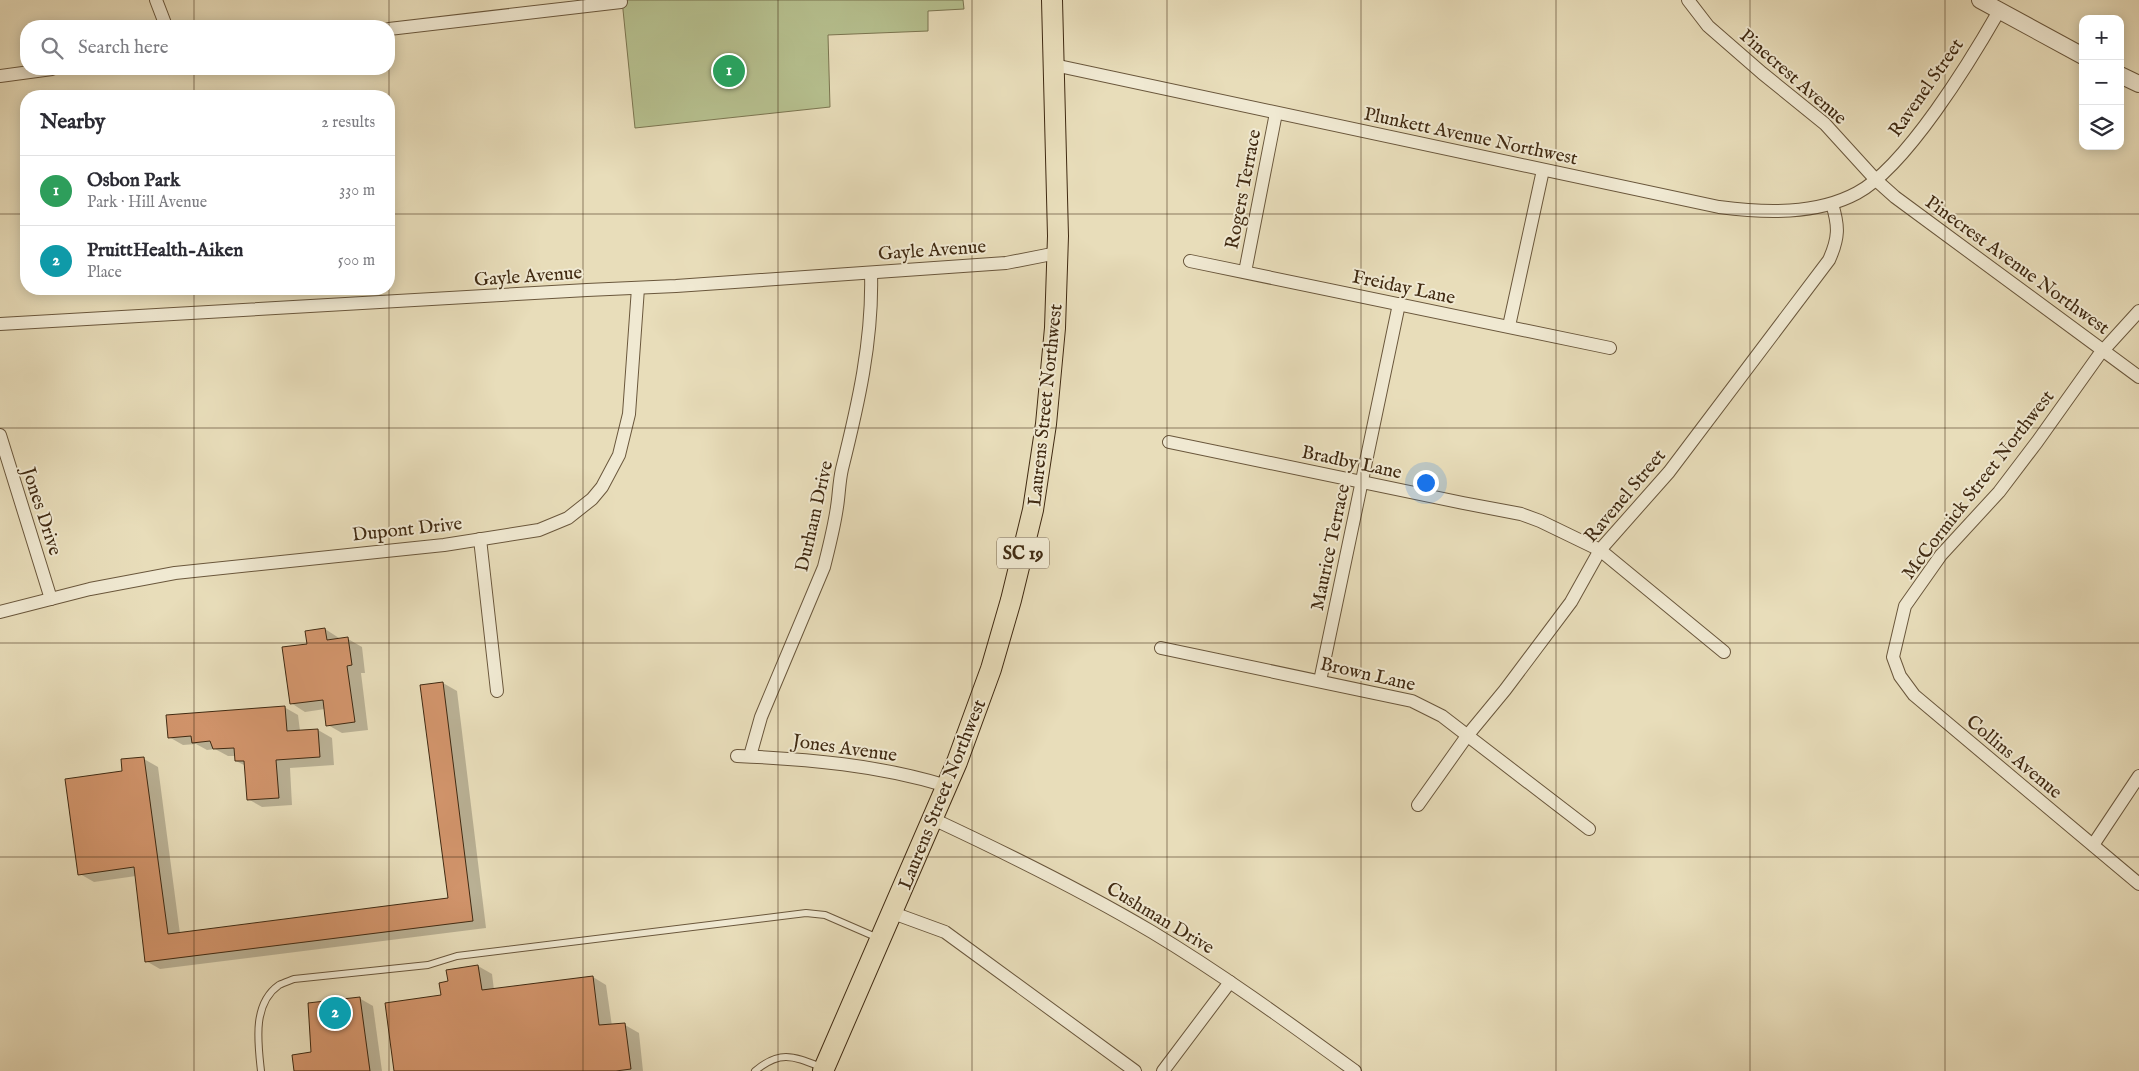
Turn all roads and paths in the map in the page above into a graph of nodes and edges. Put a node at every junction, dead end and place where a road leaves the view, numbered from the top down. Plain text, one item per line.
1 (156, 0) edge
2 (1052, 0) edge
3 (1688, 0) edge
4 (1980, 0) edge
5 (620, 2) dead end
6 (527, 6) edge
7 (1999, 11) junction
8 (164, 20) edge
9 (395, 28) edge
10 (2079, 54) edge
11 (1054, 65) junction
12 (20, 73) edge
13 (0, 76) edge
14 (2124, 77) edge
15 (2139, 84) edge
16 (1276, 113) junction
17 (1543, 170) junction
18 (1876, 180) junction
19 (1832, 204) junction
20 (1057, 253) junction
21 (1190, 261) dead end
22 (1245, 272) junction
23 (871, 273) junction
24 (638, 288) junction
25 (1399, 304) junction
26 (2139, 310) edge
27 (0, 324) edge
28 (1509, 326) junction
29 (1610, 348) dead end
30 (2104, 350) junction
31 (2139, 377) edge
32 (0, 435) edge
33 (1169, 442) dead end
34 (1362, 483) junction
35 (480, 539) junction
36 (1600, 550) junction
37 (51, 599) junction
38 (0, 612) edge
39 (1895, 640) joint
40 (1161, 648) dead end
41 (1724, 652) dead end
42 (1320, 681) junction
43 (496, 691) dead end
44 (1467, 736) junction
45 (743, 756) joint
46 (2139, 776) edge
47 (947, 786) junction
48 (1418, 805) dead end
49 (933, 819) junction
50 (1588, 829) dead end
51 (2093, 845) junction
52 (2139, 884) edge
53 (894, 912) junction
54 (882, 939) junction
55 (1230, 982) junction
56 (824, 1070) edge
57 (261, 1071) edge
58 (756, 1071) edge
59 (1135, 1071) edge
60 (1163, 1071) edge
61 (1355, 1071) edge

1 - 8 street
2 - 11 main road, Laurens Street Northwest / SC 19
3 - 18 street, Pinecrest Avenue
4 - 7 street
5 - 6 street
6 - 9 street
7 - 10 street
7 - 18 street, Ravenel Street
11 - 16 street, Plunkett Avenue Northwest
11 - 20 main road, Laurens Street Northwest / SC 19
12 - 13 street
14 - 15 street
16 - 17 street, Plunkett Avenue Northwest
16 - 22 street, Rogers Terrace
17 - 19 street, Plunkett Avenue Northwest
17 - 28 street
18 - 19 street, Plunkett Avenue Northwest
18 - 30 street, Pinecrest Avenue Northwest
19 - 36 street, Ravenel Street
20 - 23 street, Gayle Avenue
20 - 47 main road, Laurens Street Northwest / SC 19
21 - 22 street, Freiday Lane
22 - 25 street, Freiday Lane
23 - 24 street, Gayle Avenue
23 - 45 street, Durham Drive
24 - 27 street, Gayle Avenue
24 - 35 street, Dupont Drive
25 - 28 street, Freiday Lane
25 - 34 street, Maurice Terrace
26 - 30 street, McCormick Street Northwest
28 - 29 street, Freiday Lane
30 - 31 street, Pinecrest Avenue Northwest
30 - 39 street, McCormick Street Northwest
32 - 37 street, Jones Drive
33 - 34 street, Bradby Lane
34 - 36 street, Bradby Lane
34 - 42 street, Maurice Terrace
35 - 37 street, Dupont Drive
35 - 43 street
36 - 41 street, Bradby Lane
36 - 44 street, Ravenel Street
37 - 38 street, Dupont Drive
39 - 51 street, Collins Avenue
40 - 42 street, Brown Lane
42 - 44 street, Brown Lane
44 - 48 street, Ravenel Street
44 - 50 street, Brown Lane
45 - 47 street, Jones Avenue
46 - 51 street
47 - 49 main road, Laurens Street Northwest / SC 19
49 - 53 main road, Laurens Street Northwest / SC 19
49 - 55 street, Cushman Drive
51 - 52 street, Collins Avenue
53 - 54 main road, Laurens Street Northwest / SC 19
53 - 59 street
54 - 56 main road, Laurens Street Northwest / SC 19
54 - 57 lane
55 - 60 street
55 - 61 street, Cushman Drive
56 - 58 lane

